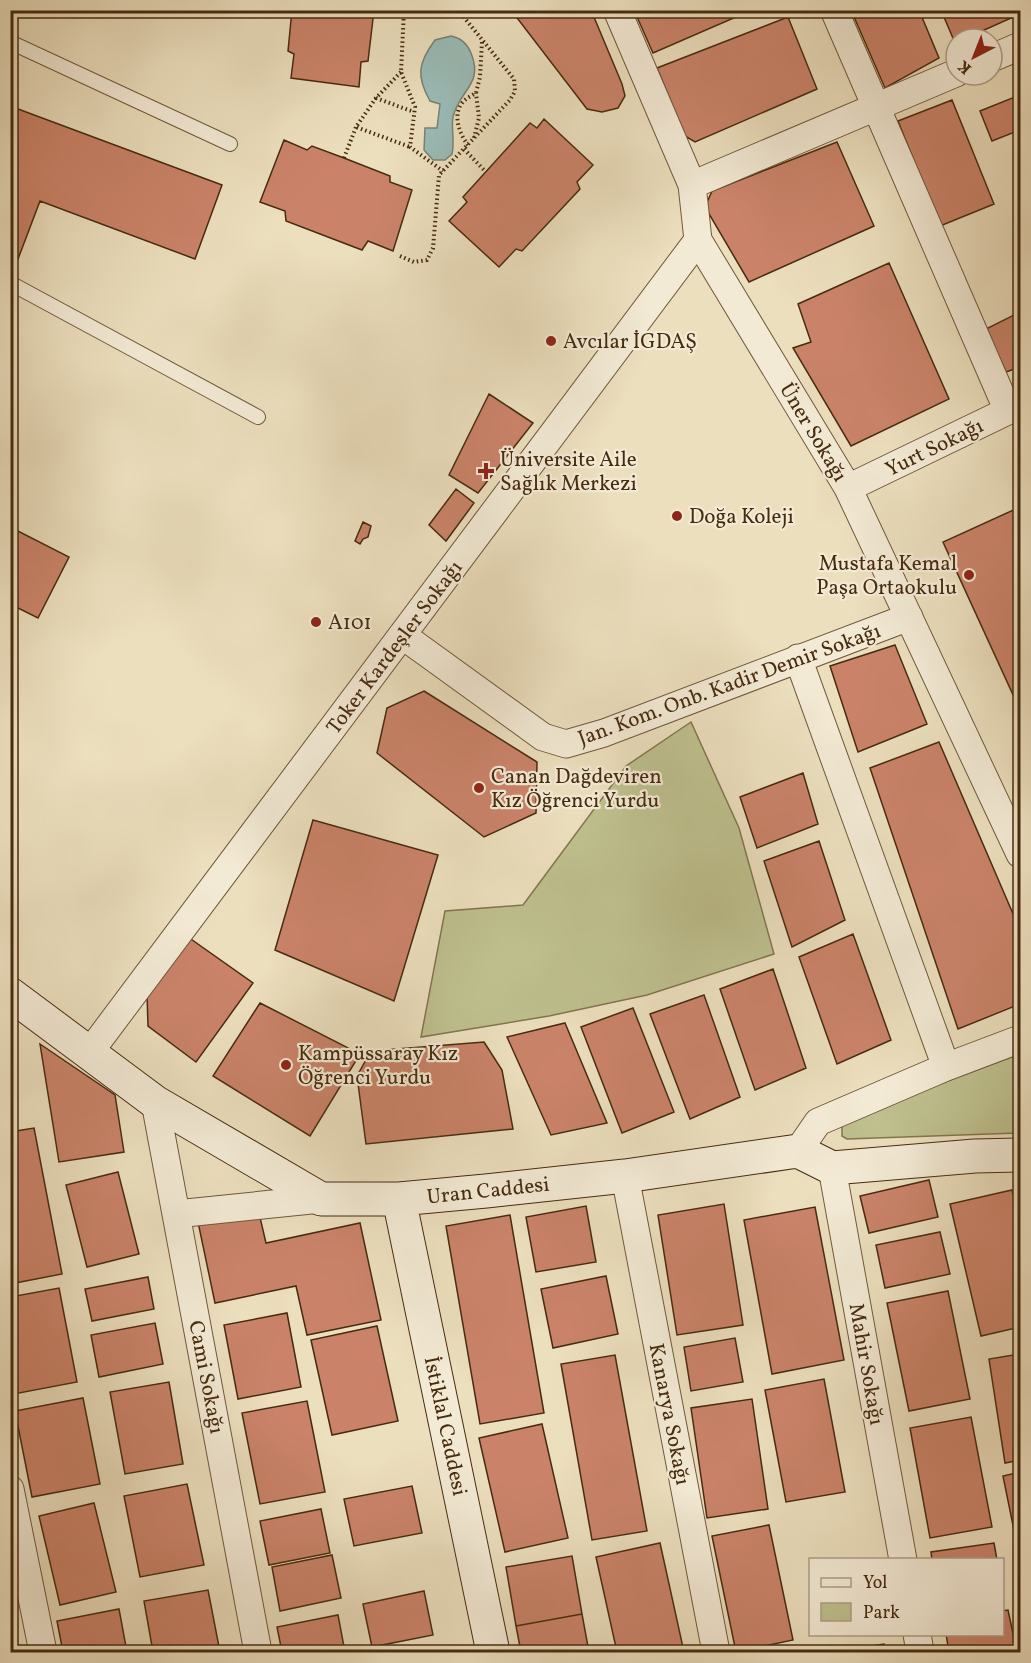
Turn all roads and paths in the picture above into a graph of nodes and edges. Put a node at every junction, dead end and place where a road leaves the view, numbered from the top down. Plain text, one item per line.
1 (404, 10) edge
2 (617, 10) edge
3 (834, 10) edge
4 (461, 11) edge
5 (10, 42) edge
6 (482, 42) junction
7 (1020, 46) edge
8 (1004, 53) edge
9 (400, 72) junction
10 (944, 78) edge
11 (476, 93) junction
12 (376, 98) junction
13 (877, 107) junction
14 (414, 112) junction
15 (356, 127) junction
16 (473, 139) junction
17 (230, 144) dead end
18 (468, 145) junction
19 (410, 147) junction
20 (464, 149) junction
21 (344, 158) dead end
22 (443, 171) junction
23 (486, 172) dead end
24 (692, 185) junction
25 (698, 240) junction
26 (400, 256) dead end
27 (10, 283) edge
28 (1014, 408) edge
29 (258, 417) dead end
30 (848, 488) junction
31 (909, 617) junction
32 (402, 635) junction
33 (798, 658) junction
34 (1019, 846) edge
35 (10, 994) edge
36 (1020, 1039) edge
37 (89, 1053) junction
38 (946, 1067) junction
39 (155, 1102) junction
40 (798, 1150) junction
41 (1020, 1155) edge
42 (832, 1168) junction
43 (625, 1176) junction
44 (321, 1199) junction
45 (399, 1199) junction
46 (176, 1214) junction
47 (10, 1489) edge
48 (903, 1558) edge
49 (917, 1636) edge
50 (43, 1653) edge
51 (258, 1653) edge
52 (493, 1653) edge
53 (716, 1653) edge
54 (920, 1653) edge

1 - 9 path
2 - 24 street, Üner Sokağı
3 - 13 street
4 - 6 path
5 - 17 lane
6 - 11 path
6 - 16 path
7 - 8 street
9 - 12 path
9 - 14 path
10 - 13 street
11 - 16 path
11 - 18 path
12 - 14 path
12 - 15 path
13 - 24 street
13 - 28 street
14 - 19 path
15 - 19 path
15 - 21 path
16 - 18 path
18 - 20 path
19 - 22 path
20 - 22 path
20 - 23 path
22 - 26 path
24 - 25 street, Üner Sokağı
25 - 30 street, Üner Sokağı
25 - 32 street, Toker Kardeşler Sokağı
27 - 29 lane
28 - 30 street, Yurt Sokağı
30 - 31 street, Üner Sokağı
31 - 33 street, Jan. Kom. Onb. Kadir Demir Sokağı
31 - 34 street, Üner Sokağı
32 - 33 street, Jan. Kom. Onb. Kadir Demir Sokağı
32 - 37 street, Toker Kardeşler Sokağı
33 - 38 street
35 - 37 main road
36 - 38 street
37 - 39 main road
38 - 40 street
39 - 44 main road
39 - 46 street, Cami Sokağı
40 - 42 main road
40 - 43 main road, Uran Caddesi
41 - 42 main road
42 - 48 street, Mahir Sokağı
43 - 45 main road, Uran Caddesi
43 - 53 street, Kanarya Sokağı
44 - 45 main road, Uran Caddesi
44 - 46 street
45 - 52 main road, İstiklal Caddesi
46 - 51 street, Cami Sokağı
47 - 50 street
49 - 54 street

